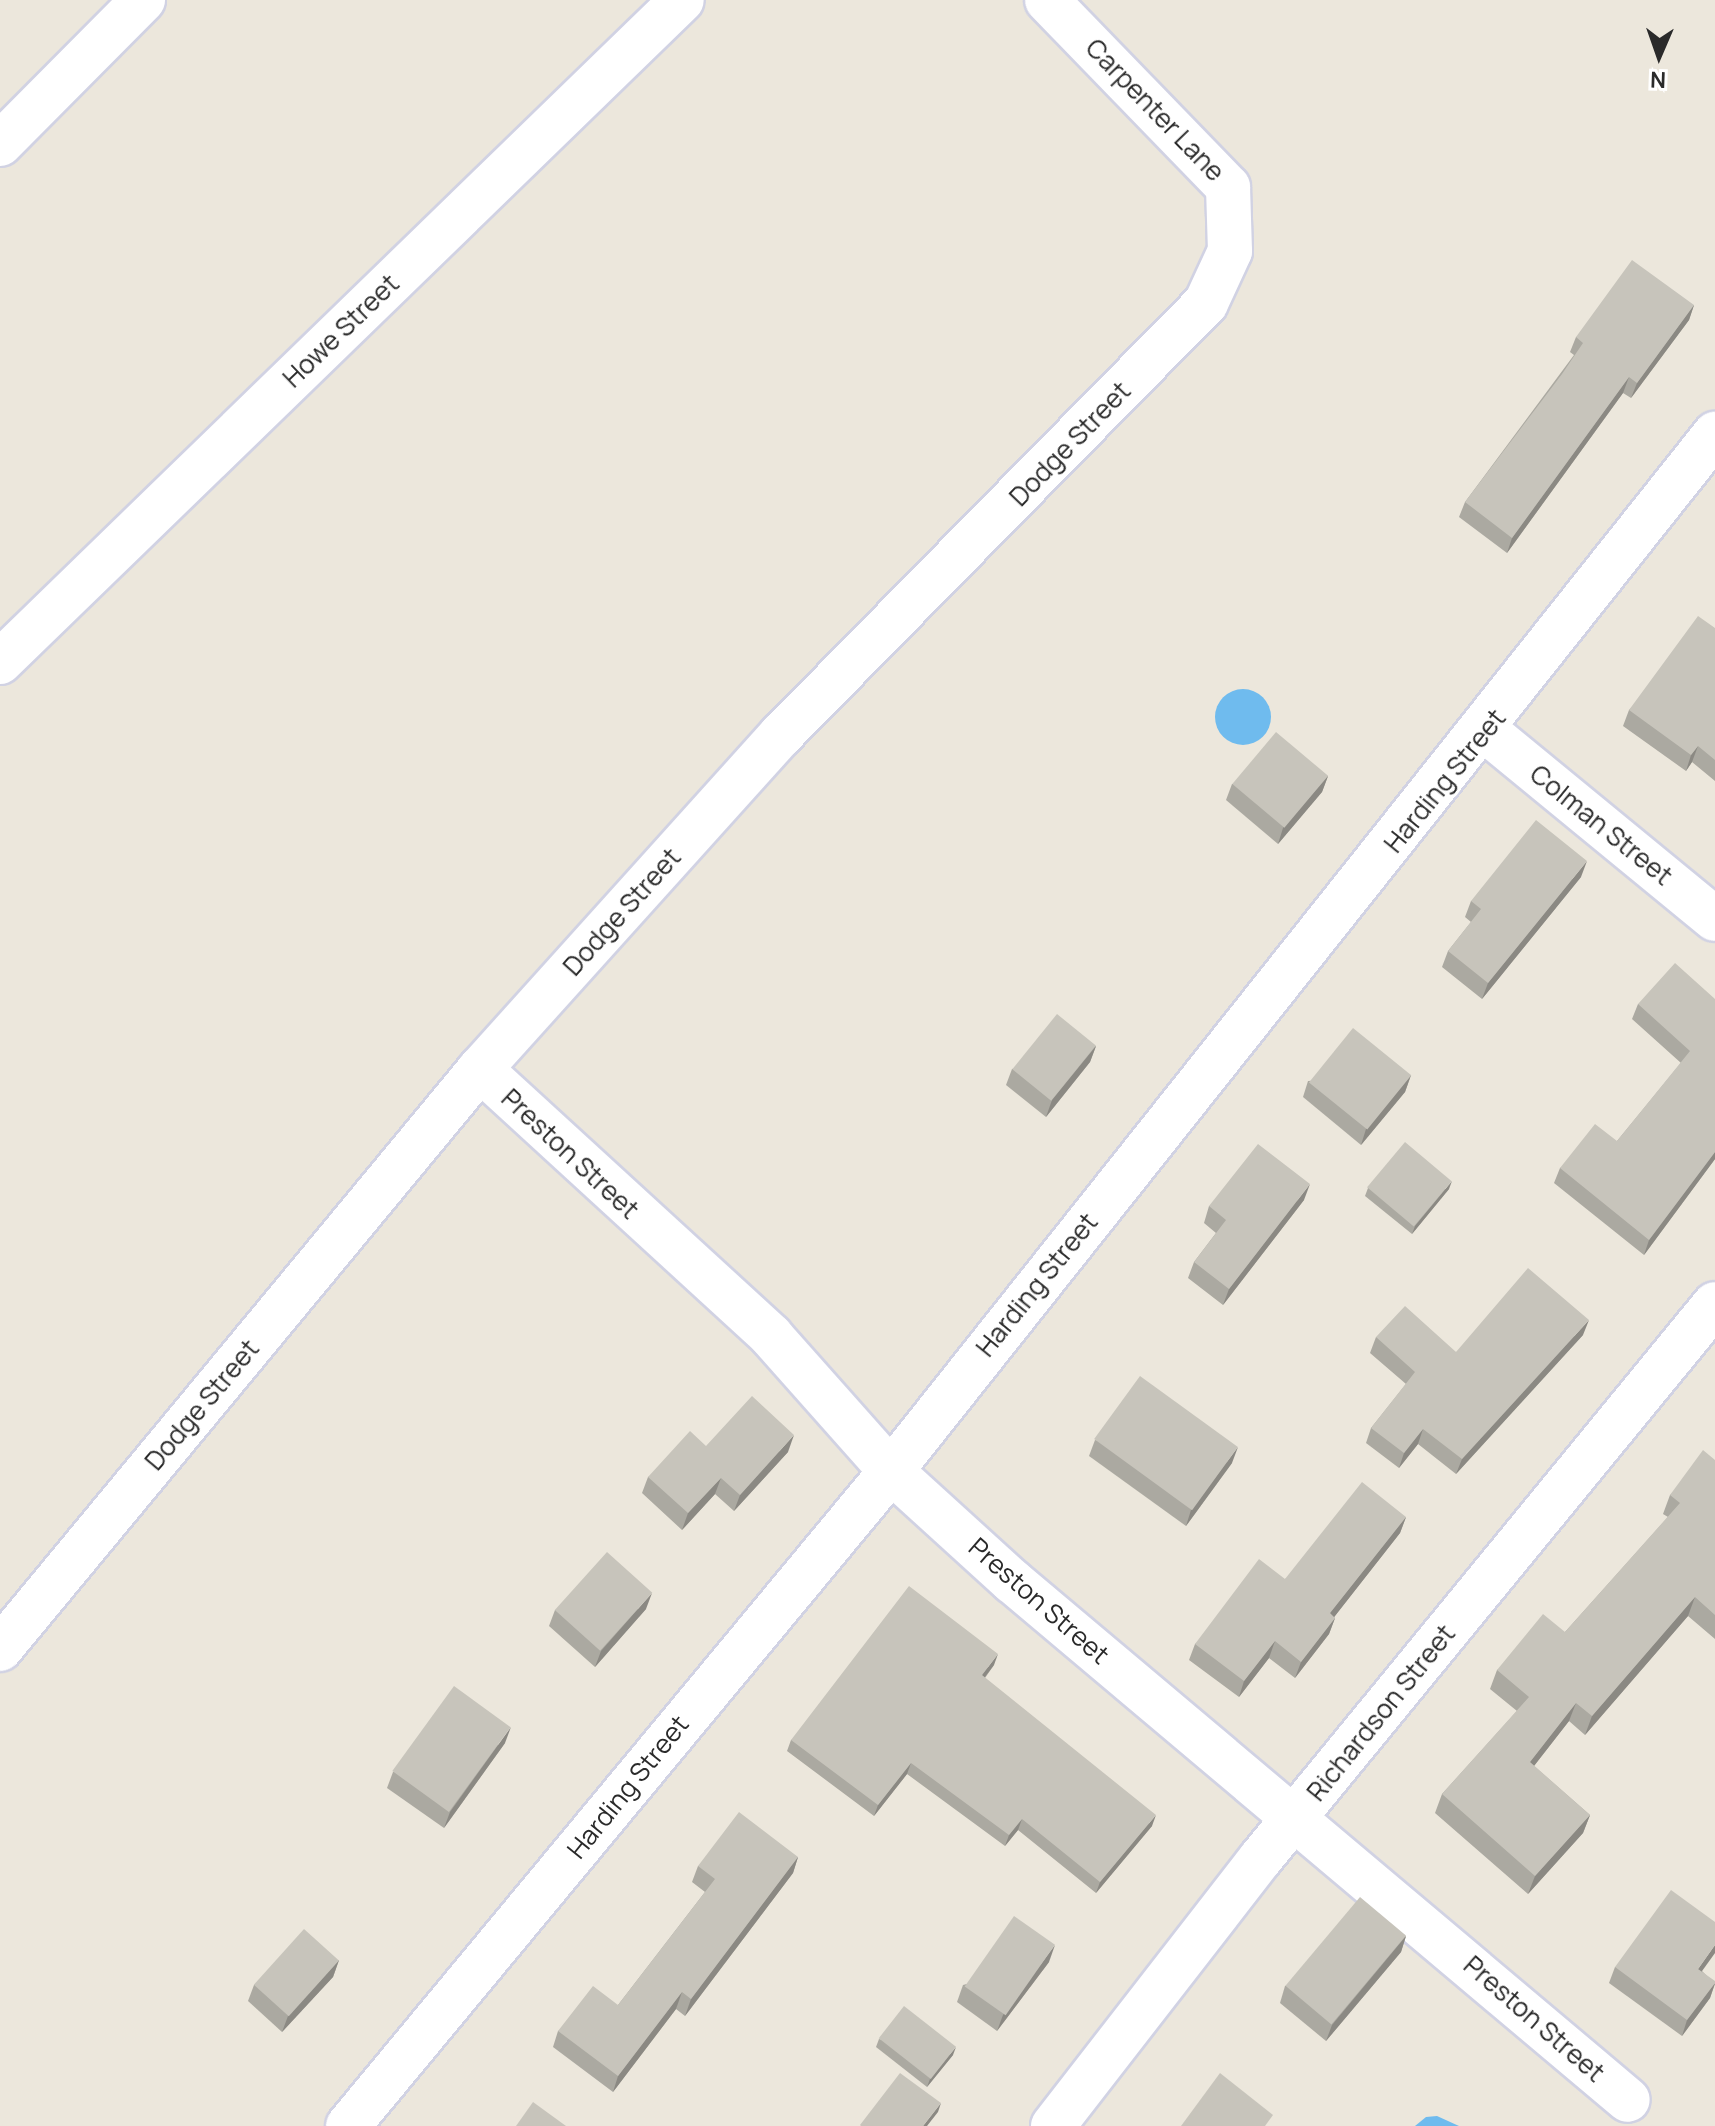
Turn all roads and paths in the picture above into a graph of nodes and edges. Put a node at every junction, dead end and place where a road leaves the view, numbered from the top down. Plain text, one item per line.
1 (143, 0) edge
2 (682, 0) edge
3 (1047, 0) edge
4 (0, 144) edge
5 (1228, 187) joint
6 (1715, 434) edge
7 (0, 662) edge
8 (1486, 731) junction
9 (1715, 919) edge
10 (480, 1069) junction
11 (1715, 1304) edge
12 (891, 1471) junction
13 (0, 1649) edge
14 (1297, 1817) junction
15 (1628, 2100) dead end
16 (348, 2126) edge
17 (1053, 2126) edge

1 - 4 street
2 - 7 street, Howe Street
3 - 5 street, Carpenter Lane
5 - 10 street, Dodge Street
6 - 8 street, Harding Street
8 - 9 street, Colman Street
8 - 12 street, Harding Street
10 - 12 street, Preston Street
10 - 13 street, Dodge Street
11 - 14 street, Richardson Street
12 - 14 street, Preston Street
12 - 16 street, Harding Street
14 - 15 street, Preston Street
14 - 17 street, Richardson Street

